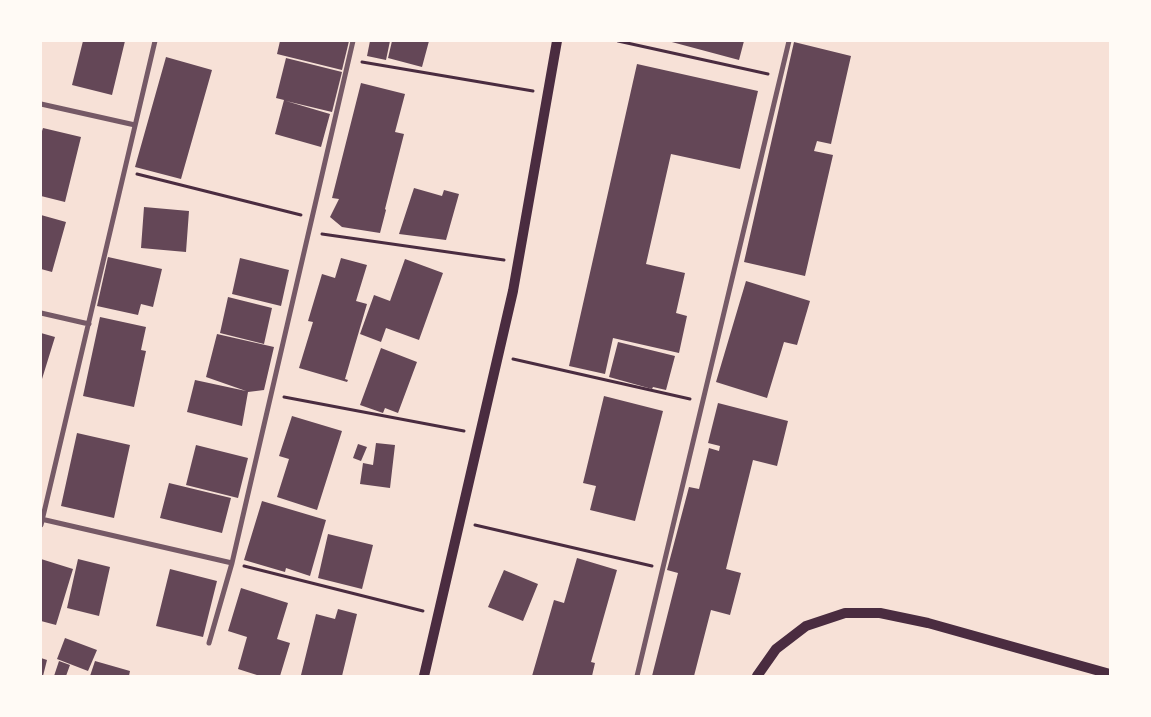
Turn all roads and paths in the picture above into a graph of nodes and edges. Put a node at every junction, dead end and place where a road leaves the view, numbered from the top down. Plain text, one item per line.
1 (155, 41) edge
2 (353, 41) edge
3 (557, 41) edge
4 (618, 41) edge
5 (789, 41) edge
6 (349, 60) junction
7 (780, 77) junction
8 (548, 94) junction
9 (41, 104) edge
10 (135, 125) junction
11 (124, 171) junction
12 (312, 217) junction
13 (309, 233) junction
14 (518, 262) junction
15 (41, 313) edge
16 (89, 324) junction
17 (498, 356) junction
18 (271, 395) junction
19 (702, 402) junction
20 (480, 434) junction
21 (42, 521) edge
22 (460, 521) junction
23 (232, 563) junction
24 (662, 568) junction
25 (438, 614) junction
26 (209, 643) dead end
27 (1110, 674) edge
28 (424, 676) edge
29 (637, 676) edge
30 (757, 676) edge

1 - 10 street
2 - 6 street
3 - 8 main road
4 - 7 path
5 - 7 street
6 - 8 path
6 - 12 street
7 - 19 street
8 - 14 main road
9 - 10 street
10 - 11 street
11 - 12 path
11 - 16 street
12 - 13 street
13 - 14 path
13 - 18 street
14 - 17 main road
15 - 16 street
16 - 21 street
17 - 19 path
17 - 20 main road
18 - 20 path
18 - 23 street
19 - 24 street
20 - 22 main road
21 - 23 street
22 - 24 path
22 - 25 main road
23 - 25 path
23 - 26 street
24 - 29 street
25 - 28 main road
27 - 30 main road

